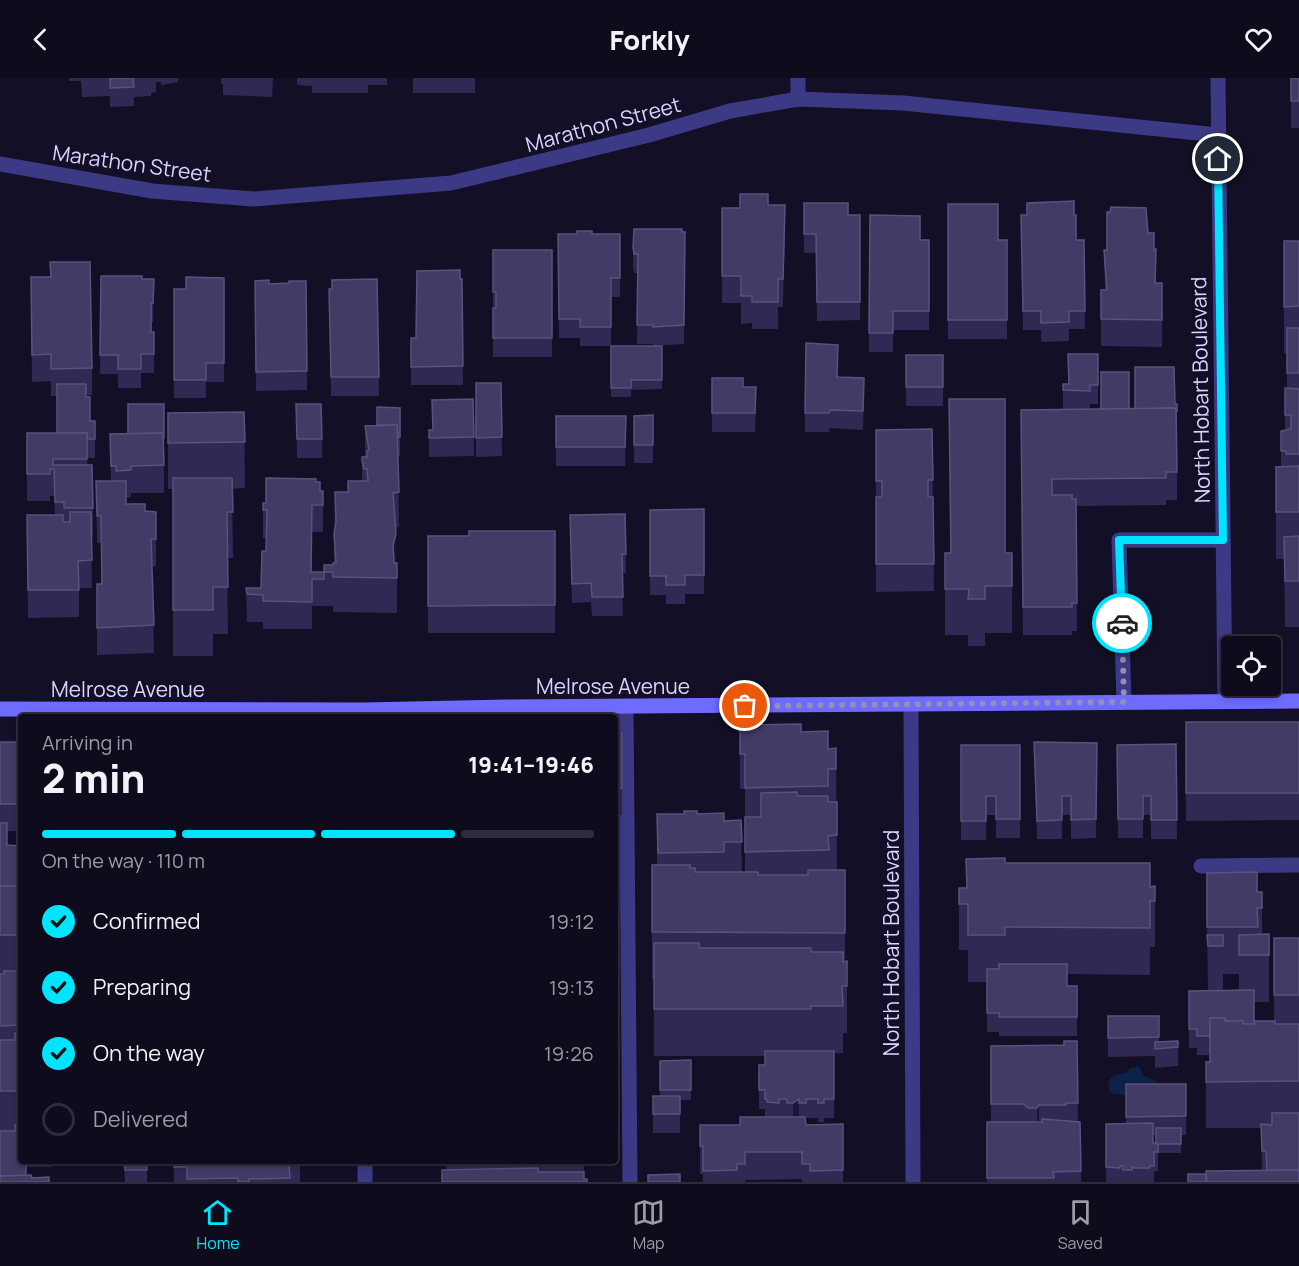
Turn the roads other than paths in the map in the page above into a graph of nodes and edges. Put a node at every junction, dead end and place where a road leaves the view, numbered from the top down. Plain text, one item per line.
1 (798, 78) edge
2 (1218, 78) edge
3 (798, 99) junction
4 (1218, 135) junction
5 (0, 164) edge
6 (1223, 540) junction
7 (1299, 700) edge
8 (1225, 701) junction
9 (1124, 702) junction
10 (911, 704) junction
11 (627, 707) junction
12 (0, 710) edge
13 (364, 713) edge
14 (1299, 865) edge
15 (1201, 866) dead end
16 (365, 1164) edge
17 (365, 1182) edge
18 (630, 1182) edge
19 (913, 1182) edge

1 - 3 street
2 - 4 street, North Hobart Boulevard
3 - 4 street, Marathon Street
3 - 5 street, Marathon Street
4 - 6 street, North Hobart Boulevard
6 - 8 street, North Hobart Boulevard
6 - 9 street
7 - 8 main road, Melrose Avenue
8 - 9 main road, Melrose Avenue
9 - 10 main road, Melrose Avenue
10 - 11 main road, Melrose Avenue
10 - 19 street, North Hobart Boulevard
11 - 13 main road, Melrose Avenue
11 - 18 street
12 - 13 main road, Melrose Avenue
14 - 15 street
16 - 17 street

